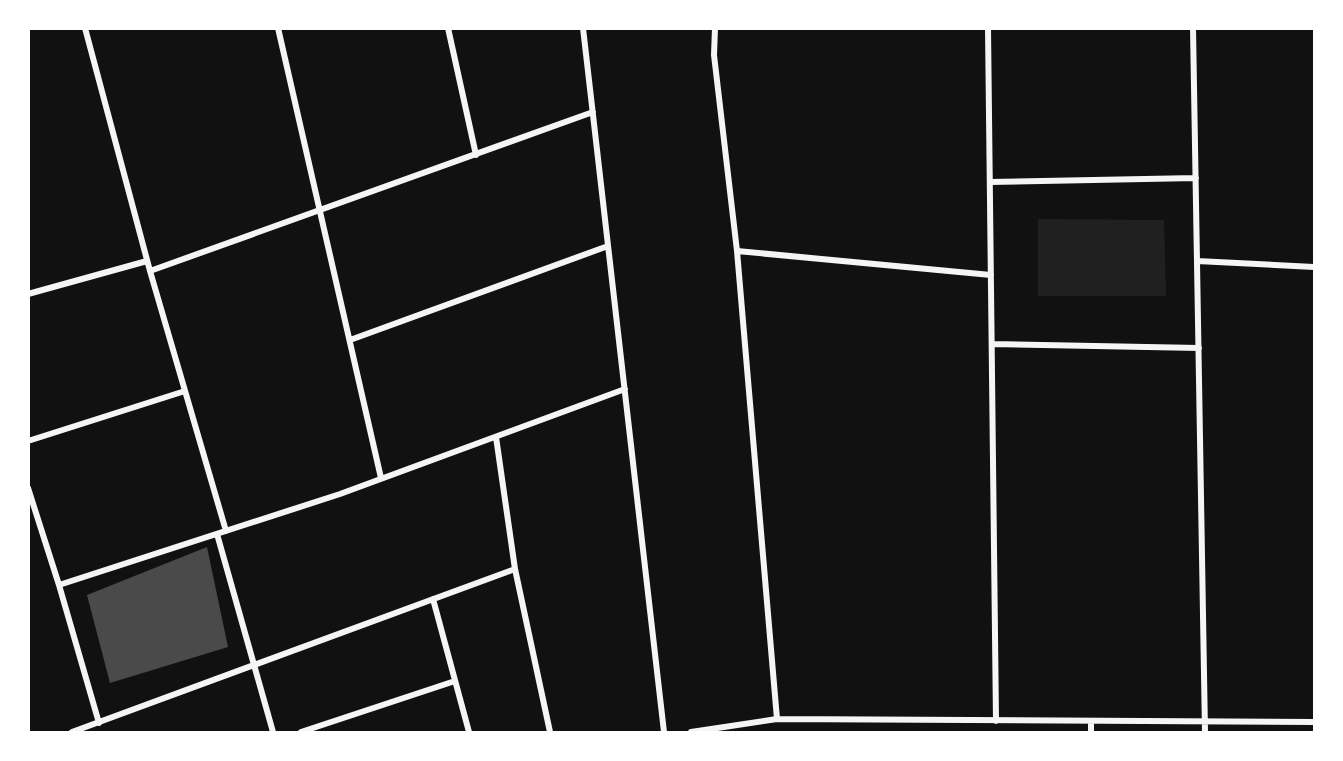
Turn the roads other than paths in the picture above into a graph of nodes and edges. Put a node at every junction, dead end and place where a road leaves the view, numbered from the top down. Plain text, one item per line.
1 (85, 28) edge
2 (278, 28) edge
3 (448, 28) edge
4 (583, 28) edge
5 (715, 28) edge
6 (988, 28) edge
7 (1193, 28) edge
8 (593, 112) junction
9 (476, 155) junction
10 (1196, 178) junction
11 (990, 182) junction
12 (320, 212) junction
13 (608, 246) junction
14 (736, 251) junction
15 (147, 261) junction
16 (1197, 261) junction
17 (1314, 267) edge
18 (150, 271) junction
19 (991, 275) junction
20 (28, 294) edge
21 (350, 340) junction
22 (992, 345) junction
23 (1198, 348) junction
24 (625, 389) junction
25 (185, 391) junction
26 (496, 437) junction
27 (28, 441) edge
28 (381, 478) junction
29 (28, 488) edge
30 (226, 531) junction
31 (217, 534) junction
32 (515, 569) junction
33 (59, 585) junction
34 (433, 599) junction
35 (254, 665) junction
36 (455, 681) junction
37 (777, 719) junction
38 (996, 721) junction
39 (1090, 721) junction
40 (1205, 722) junction
41 (1314, 722) edge
42 (99, 723) junction
43 (72, 732) edge
44 (273, 732) edge
45 (301, 732) edge
46 (469, 732) edge
47 (550, 732) edge
48 (664, 732) edge
49 (691, 732) edge
50 (1090, 732) edge
51 (1205, 732) edge

1 - 15 street
2 - 12 street
3 - 9 street
4 - 8 street
5 - 14 street
6 - 11 street
7 - 10 street
8 - 9 street
8 - 13 street
9 - 12 street
10 - 11 street
10 - 16 street
11 - 19 street
12 - 18 street
12 - 21 street
13 - 21 street
13 - 24 street
14 - 19 street
14 - 37 street
15 - 18 street
15 - 20 street
16 - 17 street
16 - 23 street
18 - 25 street
19 - 22 street
21 - 28 street
22 - 23 street
22 - 38 street
23 - 40 street
24 - 26 street
24 - 48 street
25 - 27 street
25 - 30 street
26 - 28 street
26 - 32 street
28 - 30 street
29 - 33 street
30 - 31 street
31 - 33 street
31 - 35 street
32 - 34 street
32 - 47 street
33 - 42 street
34 - 35 street
34 - 36 street
35 - 42 street
35 - 44 street
36 - 45 street
36 - 46 street
37 - 38 street
37 - 49 street
38 - 39 street
39 - 40 street
39 - 50 street
40 - 41 street
40 - 51 street
42 - 43 street

